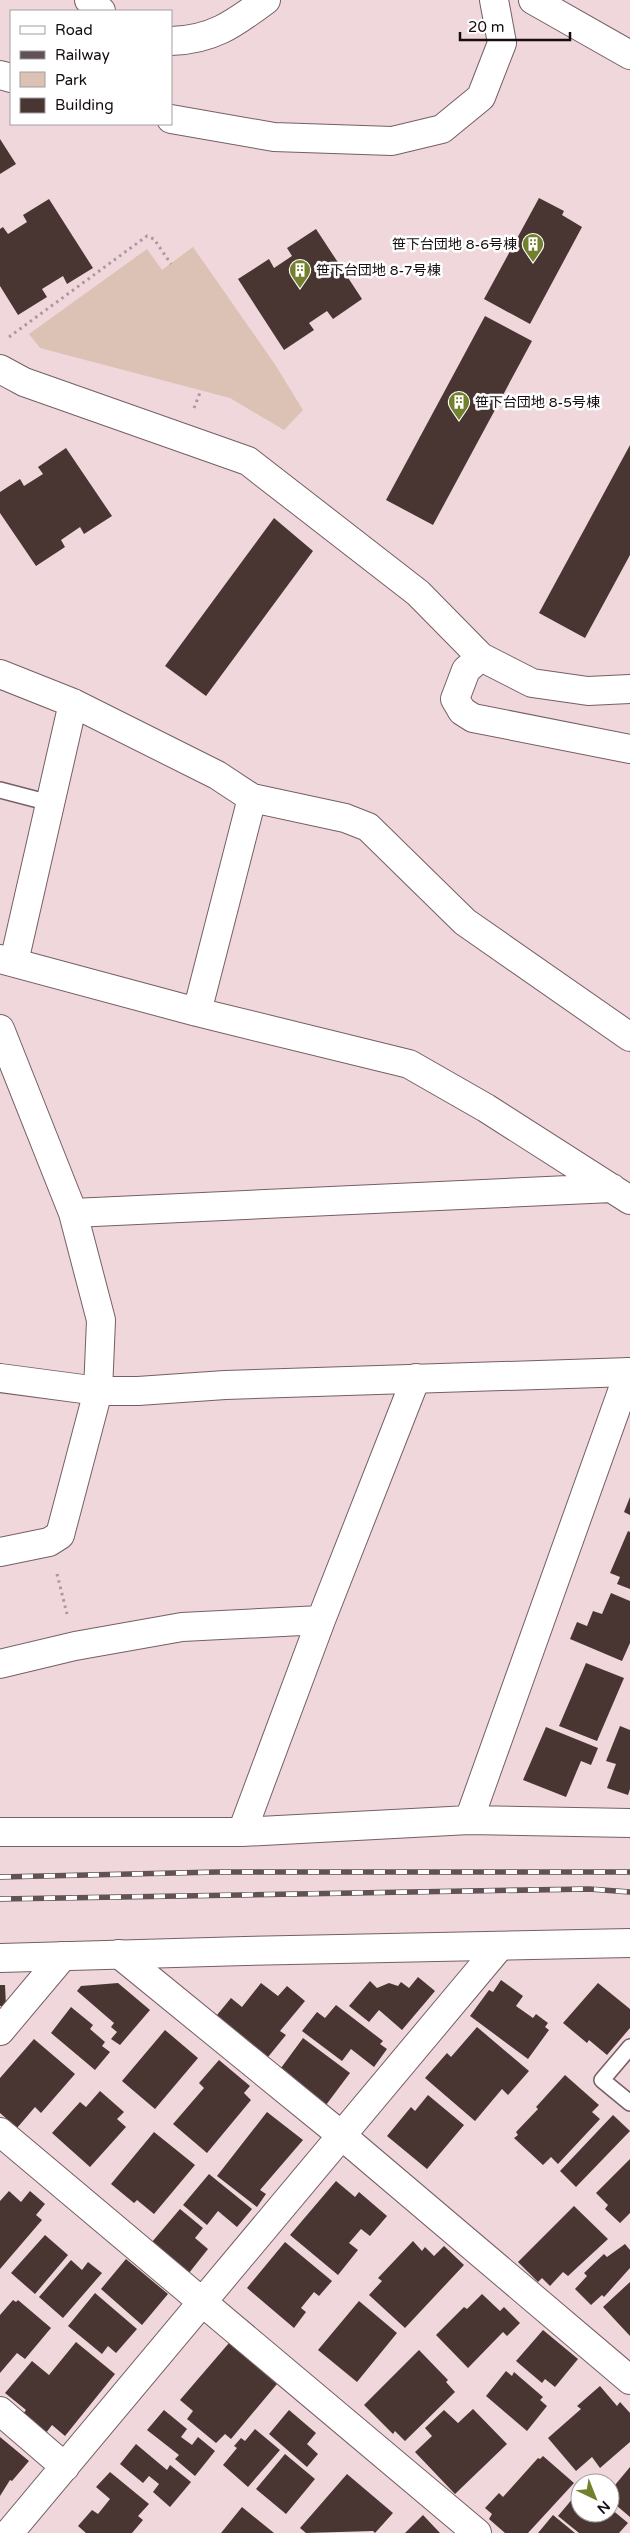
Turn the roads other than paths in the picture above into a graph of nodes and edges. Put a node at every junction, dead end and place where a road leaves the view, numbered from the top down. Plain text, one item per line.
1 (89, 0) edge
2 (494, 0) edge
3 (533, 0) edge
4 (258, 2) edge
5 (100, 10) edge
6 (172, 42) edge
7 (630, 54) edge
8 (172, 119) edge
9 (0, 369) edge
10 (480, 657) junction
11 (0, 674) edge
12 (630, 689) edge
13 (73, 703) junction
14 (630, 749) edge
15 (0, 790) edge
16 (252, 798) junction
17 (50, 803) junction
18 (7, 961) edge
19 (197, 1012) junction
20 (0, 1029) edge
21 (630, 1037) edge
22 (621, 1194) edge
23 (73, 1214) junction
24 (630, 1372) edge
25 (0, 1378) edge
26 (416, 1378) junction
27 (98, 1391) junction
28 (0, 1552) edge
29 (320, 1620) junction
30 (0, 1664) edge
31 (470, 1820) junction
32 (630, 1822) edge
33 (0, 1832) edge
34 (242, 1832) junction
35 (630, 1943) edge
36 (500, 1946) junction
37 (119, 1954) junction
38 (63, 1956) junction
39 (0, 1958) edge
40 (0, 2031) edge
41 (630, 2047) edge
42 (630, 2103) edge
43 (0, 2132) edge
44 (341, 2136) junction
45 (202, 2302) junction
46 (630, 2380) edge
47 (0, 2411) edge
48 (65, 2467) junction
49 (9, 2533) edge
50 (477, 2533) edge

1 - 5 street
2 - 8 street
3 - 7 street
4 - 6 street
9 - 10 street
10 - 12 street
10 - 14 street
11 - 13 street
13 - 16 street
13 - 17 street
15 - 17 lane
16 - 19 street
16 - 21 street
17 - 18 street
18 - 19 street
19 - 22 street
20 - 23 street
22 - 23 street
23 - 27 street
24 - 26 street
24 - 31 street
25 - 27 street
26 - 27 street
26 - 29 street
27 - 28 street
29 - 30 street
29 - 34 street
31 - 32 street
31 - 34 street
33 - 34 street
35 - 36 street
36 - 37 street
36 - 44 street
37 - 38 street
37 - 44 street
38 - 39 street
38 - 40 street
41 - 42 lane
43 - 45 street
44 - 45 street
44 - 46 street
45 - 48 street
45 - 50 street
47 - 48 street
48 - 49 street

